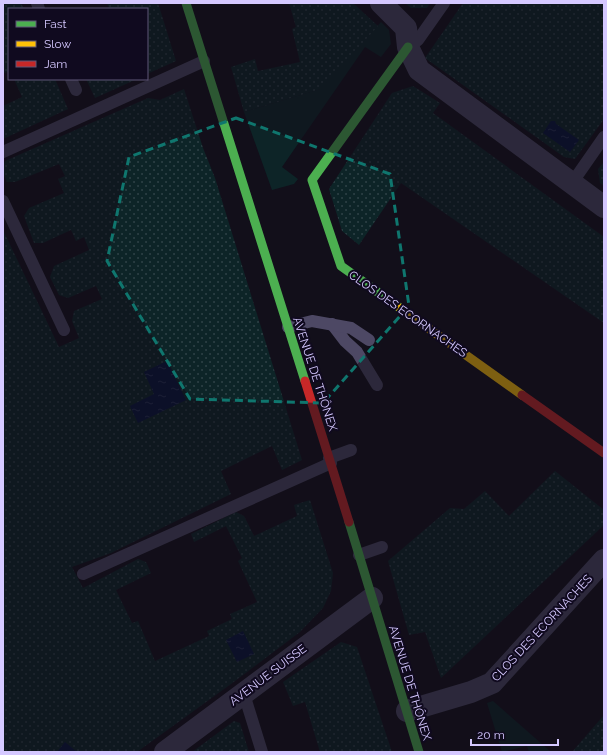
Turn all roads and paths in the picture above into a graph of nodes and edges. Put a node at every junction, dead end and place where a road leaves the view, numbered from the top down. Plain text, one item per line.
1 (186, 3) edge
2 (381, 3) edge
3 (444, 3) edge
4 (408, 47) junction
5 (204, 61) junction
6 (604, 137) edge
7 (3, 152) edge
8 (572, 182) junction
9 (3, 201) edge
10 (604, 207) edge
11 (332, 324) junction
12 (288, 327) junction
13 (64, 330) dead end
14 (369, 340) dead end
15 (377, 385) dead end
16 (351, 450) dead end
17 (604, 453) edge
18 (330, 460) junction
19 (382, 547) dead end
20 (359, 555) junction
21 (604, 560) edge
22 (83, 574) dead end
23 (372, 598) junction
24 (244, 694) junction
25 (407, 711) junction
26 (165, 752) edge
27 (262, 752) edge
28 (419, 752) edge

1 - 5 main road, AVENUE DE THÔNEX
2 - 4 street
3 - 4 lane
4 - 8 street
4 - 17 main road, CLOS DES ECORNACHES
5 - 7 lane
5 - 12 main road, AVENUE DE THÔNEX
6 - 8 lane
8 - 10 street
9 - 13 lane
11 - 12 lane
11 - 14 lane
11 - 15 lane
12 - 18 main road, AVENUE DE THÔNEX
16 - 18 lane
18 - 20 main road, AVENUE DE THÔNEX
18 - 22 lane
19 - 20 lane
20 - 23 main road, AVENUE DE THÔNEX
21 - 25 street, CLOS DES ECORNACHES
23 - 24 street, AVENUE SUISSE
23 - 25 main road, AVENUE DE THÔNEX
24 - 26 street, AVENUE SUISSE
24 - 27 lane
25 - 28 main road, AVENUE DE THÔNEX

